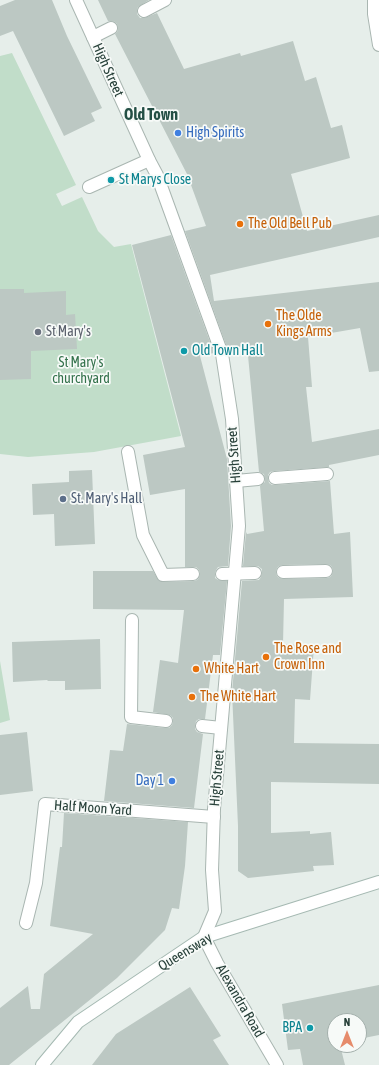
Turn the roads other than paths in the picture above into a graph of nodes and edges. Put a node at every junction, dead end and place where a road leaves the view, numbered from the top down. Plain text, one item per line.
1 (76, 0) edge
2 (165, 0) edge
3 (374, 0) edge
4 (144, 11) dead end
5 (112, 28) dead end
6 (93, 37) junction
7 (379, 45) edge
8 (149, 160) junction
9 (89, 187) dead end
10 (128, 452) dead end
11 (327, 474) dead end
12 (275, 478) dead end
13 (258, 479) dead end
14 (236, 481) junction
15 (326, 571) dead end
16 (283, 572) dead end
17 (228, 573) junction
18 (256, 573) dead end
19 (193, 574) dead end
20 (132, 620) dead end
21 (166, 721) dead end
22 (202, 726) dead end
23 (221, 728) junction
24 (214, 817) junction
25 (379, 882) edge
26 (26, 923) dead end
27 (204, 937) junction
28 (42, 1065) edge
29 (277, 1065) edge

1 - 6 street, High Street
2 - 4 street
3 - 7 street
5 - 6 street
6 - 8 street, High Street
8 - 9 street
8 - 14 street, High Street
10 - 19 street
11 - 12 street
13 - 14 street
14 - 17 street, High Street
15 - 16 street
17 - 18 street
17 - 23 street, High Street
20 - 21 street
22 - 23 street
23 - 24 street, High Street
24 - 26 street, Half Moon Yard
24 - 27 street, High Street
25 - 27 street, Queensway
27 - 28 street, Queensway
27 - 29 street, Alexandra Road

